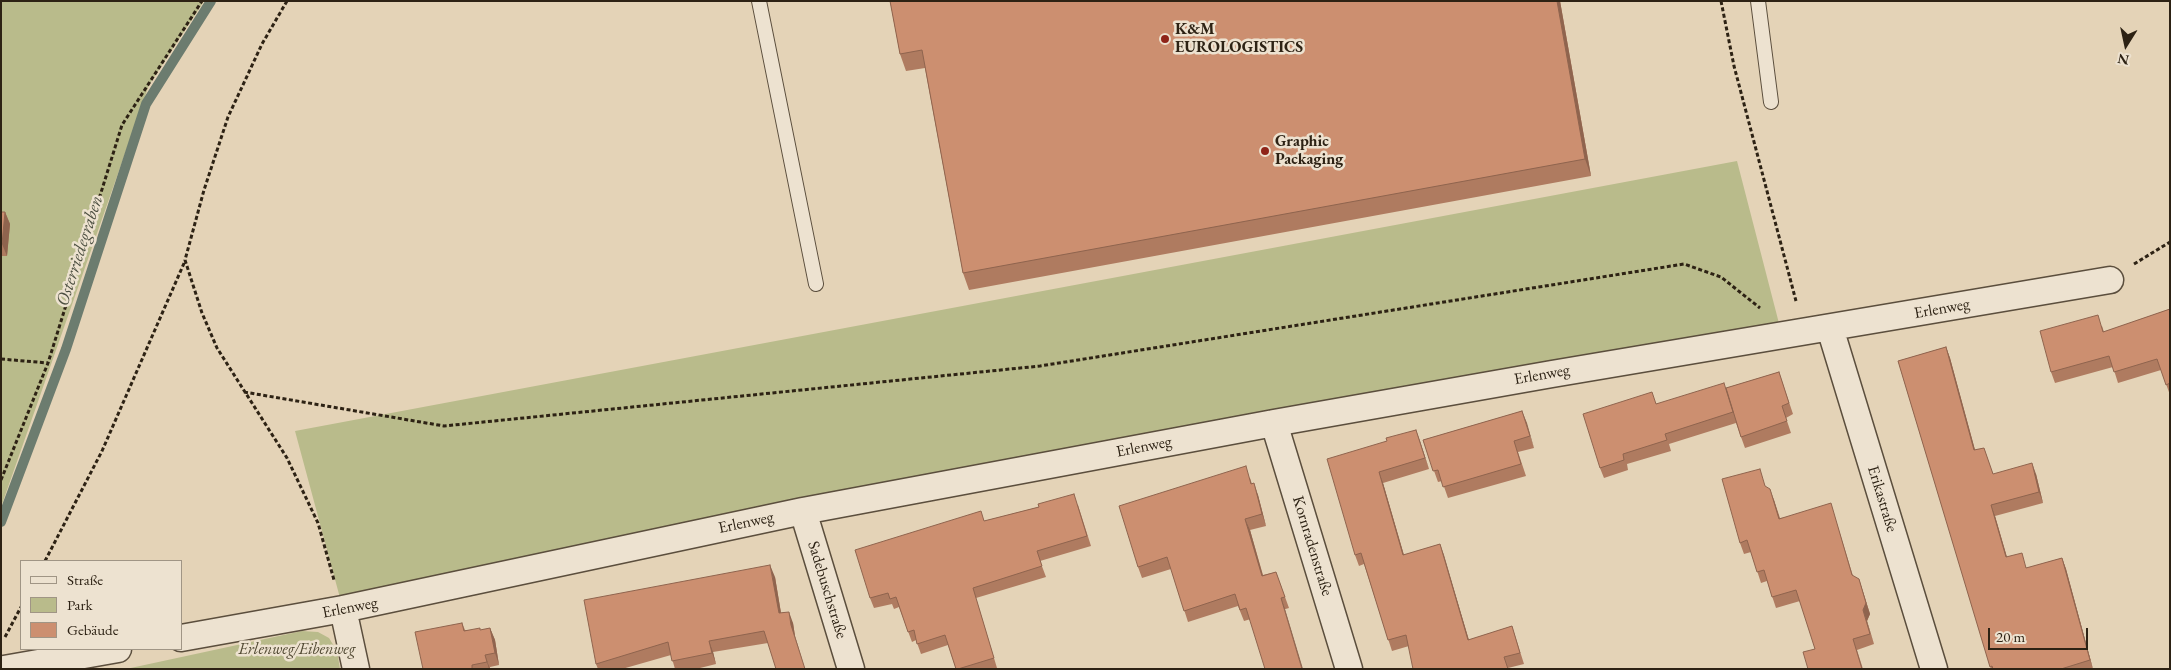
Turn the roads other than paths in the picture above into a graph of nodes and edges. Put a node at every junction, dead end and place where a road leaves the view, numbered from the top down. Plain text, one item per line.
1 (759, 1) edge
2 (1758, 1) edge
3 (1771, 102) dead end
4 (2110, 280) road end
5 (816, 284) dead end
6 (1830, 328) junction
7 (1274, 423) junction
8 (803, 511) junction
9 (343, 610) junction
10 (182, 638) edge
11 (112, 650) edge
12 (4, 669) edge
13 (356, 669) edge
14 (851, 669) edge
15 (1349, 669) edge
16 (1934, 669) edge

1 - 5 lane
2 - 3 lane
4 - 6 street, Erlenweg
6 - 7 street, Erlenweg
6 - 16 street, Erikastraße
7 - 8 street, Erlenweg
7 - 15 street, Kornradenstraße
8 - 9 street, Erlenweg
8 - 14 street, Sadebuschstraße
9 - 10 street, Erlenweg
9 - 13 street
11 - 12 street

